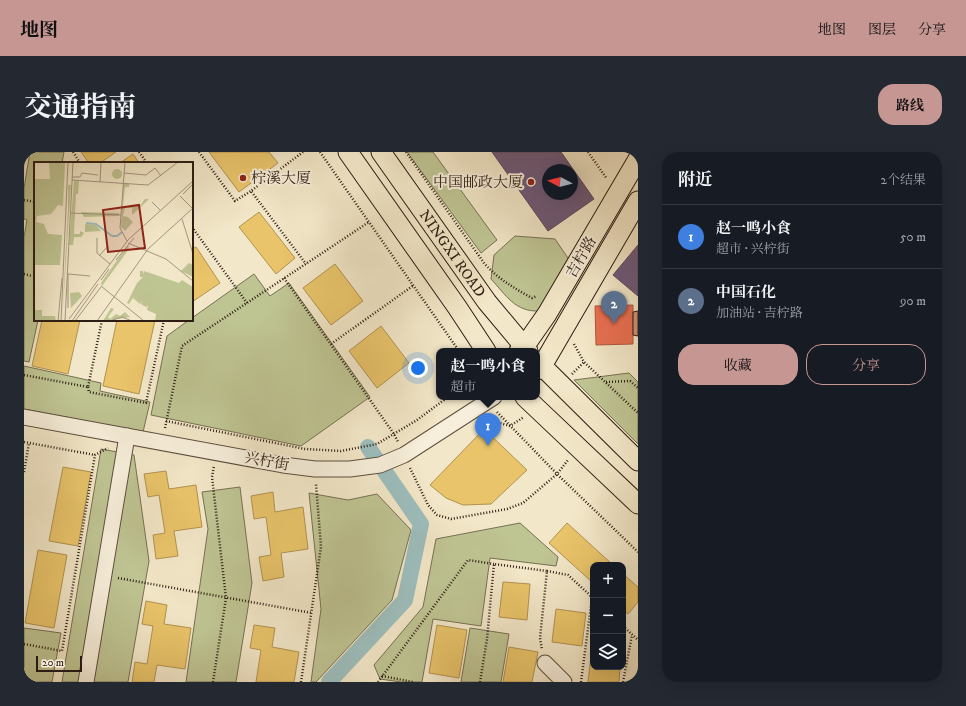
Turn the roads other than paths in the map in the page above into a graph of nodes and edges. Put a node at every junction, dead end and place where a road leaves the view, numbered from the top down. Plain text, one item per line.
1 (348, 152) edge
2 (381, 152) edge
3 (638, 159) edge
4 (404, 184) junction
5 (383, 201) junction
6 (635, 213) edge
7 (484, 348) edge
8 (522, 348) edge
9 (525, 348) edge
10 (540, 364) edge
11 (540, 367) edge
12 (485, 400) edge
13 (528, 400) edge
14 (24, 418) edge
15 (127, 436) junction
16 (638, 461) edge
17 (638, 504) edge
18 (545, 663) road end
19 (86, 682) edge
20 (564, 682) edge

1 - 5 main road, NINGXI ROAD
2 - 4 main road, NINGXI ROAD
3 - 9 main road, 吉柠路
4 - 5 main road
4 - 8 main road, NINGXI ROAD
5 - 7 main road, NINGXI ROAD
6 - 10 main road
11 - 16 main road
12 - 15 street, 兴柠街
13 - 17 main road
14 - 15 street, 兴柠街
15 - 19 street
18 - 20 street

